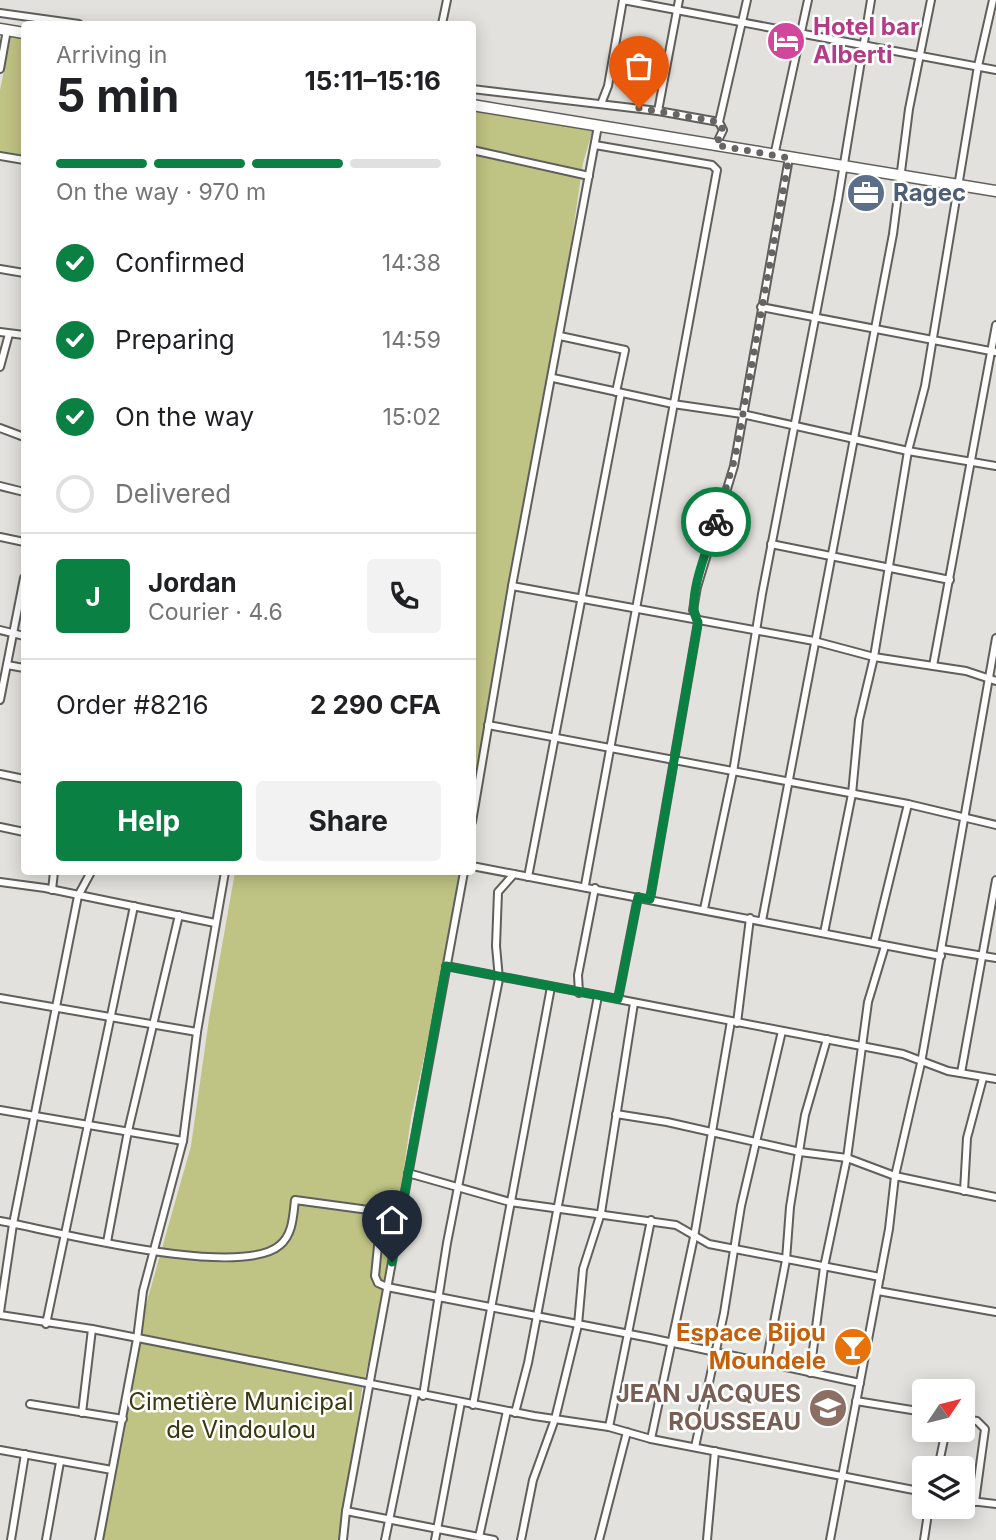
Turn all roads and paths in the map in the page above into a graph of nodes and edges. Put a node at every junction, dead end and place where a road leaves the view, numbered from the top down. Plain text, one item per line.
1 (447, 0) edge
2 (623, 0) edge
3 (679, 0) edge
4 (747, 0) edge
5 (808, 0) edge
6 (871, 0) edge
7 (931, 0) edge
8 (993, 0) edge
9 (677, 10) junction
10 (0, 13) edge
11 (57, 21) edge
12 (443, 21) edge
13 (744, 21) junction
14 (4, 30) edge
15 (802, 32) junction
16 (2, 43) edge
17 (862, 47) junction
18 (918, 56) junction
19 (978, 66) junction
20 (0, 69) edge
21 (996, 70) edge
22 (476, 89) edge
23 (601, 104) junction
24 (476, 106) edge
25 (658, 111) junction
26 (719, 122) junction
27 (598, 125) junction
28 (595, 145) junction
29 (716, 145) junction
30 (476, 151) edge
31 (0, 156) edge
32 (774, 156) junction
33 (789, 158) junction
34 (21, 160) edge
35 (841, 166) junction
36 (589, 176) junction
37 (901, 176) junction
38 (960, 186) junction
39 (996, 191) edge
40 (0, 269) edge
41 (21, 272) edge
42 (761, 306) junction
43 (813, 318) junction
44 (996, 325) edge
45 (873, 328) junction
46 (0, 332) edge
47 (9, 334) junction
48 (21, 335) edge
49 (560, 336) junction
50 (932, 342) junction
51 (993, 352) edge
52 (0, 367) edge
53 (552, 378) junction
54 (619, 393) junction
55 (673, 404) junction
56 (743, 414) junction
57 (795, 425) junction
58 (0, 428) edge
59 (21, 436) edge
60 (854, 440) junction
61 (908, 451) junction
62 (969, 462) junction
63 (996, 466) edge
64 (0, 486) edge
65 (21, 491) edge
66 (0, 537) edge
67 (21, 541) edge
68 (771, 544) junction
69 (829, 557) junction
70 (890, 567) junction
71 (950, 580) junction
72 (512, 586) junction
73 (21, 593) edge
74 (581, 598) junction
75 (635, 609) junction
76 (698, 622) junction
77 (0, 630) edge
78 (757, 632) junction
79 (13, 633) junction
80 (21, 635) edge
81 (996, 638) edge
82 (814, 641) junction
83 (874, 657) junction
84 (7, 665) junction
85 (933, 666) junction
86 (21, 667) edge
87 (992, 680) edge
88 (0, 700) edge
89 (488, 724) junction
90 (556, 737) junction
91 (611, 747) junction
92 (674, 761) junction
93 (733, 772) junction
94 (0, 774) edge
95 (21, 778) edge
96 (786, 781) junction
97 (852, 794) junction
98 (476, 798) edge
99 (908, 804) junction
100 (966, 818) junction
101 (996, 825) edge
102 (0, 827) edge
103 (21, 831) edge
104 (476, 867) edge
105 (514, 874) junction
106 (54, 875) edge
107 (89, 875) edge
108 (224, 875) edge
109 (463, 875) edge
110 (528, 877) junction
111 (996, 880) edge
112 (0, 882) edge
113 (585, 885) junction
114 (595, 888) junction
115 (52, 890) junction
116 (78, 896) junction
117 (638, 897) junction
118 (650, 899) junction
119 (134, 906) junction
120 (704, 909) junction
121 (178, 915) junction
122 (750, 918) junction
123 (762, 921) junction
124 (215, 923) junction
125 (824, 933) junction
126 (874, 943) junction
127 (885, 946) junction
128 (941, 953) junction
129 (981, 956) junction
130 (996, 958) edge
131 (446, 966) junction
132 (499, 979) junction
133 (551, 987) junction
134 (579, 993) junction
135 (598, 996) junction
136 (0, 998) edge
137 (618, 999) junction
138 (634, 1003) junction
139 (56, 1006) junction
140 (111, 1015) junction
141 (734, 1022) junction
142 (155, 1025) junction
143 (782, 1031) junction
144 (197, 1032) junction
145 (827, 1039) junction
146 (862, 1045) junction
147 (921, 1063) junction
148 (961, 1073) junction
149 (983, 1078) junction
150 (996, 1079) edge
151 (0, 1110) edge
152 (616, 1114) junction
153 (34, 1115) junction
154 (88, 1126) junction
155 (128, 1131) junction
156 (709, 1133) junction
157 (183, 1142) junction
158 (756, 1143) junction
159 (800, 1152) junction
160 (847, 1158) junction
161 (408, 1173) junction
162 (895, 1176) junction
163 (457, 1189) junction
164 (964, 1191) junction
165 (996, 1197) edge
166 (510, 1202) junction
167 (558, 1208) junction
168 (601, 1213) junction
169 (651, 1220) junction
170 (0, 1221) edge
171 (13, 1224) junction
172 (65, 1233) junction
173 (694, 1237) junction
174 (107, 1242) junction
175 (735, 1248) junction
176 (155, 1252) junction
177 (786, 1260) junction
178 (824, 1267) junction
179 (880, 1278) junction
180 (387, 1287) junction
181 (878, 1291) junction
182 (437, 1299) junction
183 (490, 1307) junction
184 (996, 1312) edge
185 (0, 1313) edge
186 (536, 1315) junction
187 (46, 1324) junction
188 (578, 1325) junction
189 (92, 1329) junction
190 (628, 1334) junction
191 (137, 1339) junction
192 (671, 1343) junction
193 (716, 1353) junction
194 (766, 1364) junction
195 (810, 1373) junction
196 (860, 1383) junction
197 (369, 1384) junction
198 (419, 1395) junction
199 (856, 1401) junction
200 (461, 1402) junction
201 (30, 1404) dead end
202 (473, 1405) junction
203 (912, 1410) edge
204 (507, 1411) junction
205 (82, 1413) junction
206 (515, 1413) junction
207 (123, 1419) junction
208 (555, 1419) junction
209 (975, 1421) edge
210 (609, 1427) junction
211 (627, 1433) junction
212 (651, 1439) junction
213 (695, 1447) junction
214 (0, 1450) edge
215 (715, 1451) junction
216 (25, 1454) junction
217 (60, 1462) junction
218 (112, 1470) junction
219 (842, 1475) junction
220 (912, 1490) edge
221 (975, 1502) joint
222 (996, 1504) edge
223 (346, 1511) junction
224 (390, 1518) junction
225 (927, 1519) edge
226 (437, 1528) junction
227 (479, 1537) junction
228 (10, 1540) edge
229 (46, 1540) edge
230 (99, 1540) edge
231 (343, 1540) edge
232 (385, 1540) edge
233 (435, 1540) edge
234 (494, 1540) edge
235 (521, 1540) edge
236 (599, 1540) edge
237 (706, 1540) edge
238 (830, 1540) edge
239 (924, 1540) edge

1 - 12 street
2 - 9 street
2 - 23 street
3 - 9 street
4 - 13 street
5 - 15 street
6 - 17 street
7 - 18 street
8 - 19 street
9 - 13 street
9 - 25 street
10 - 11 street
13 - 15 street
13 - 26 street
14 - 16 street
15 - 17 street
15 - 32 street
16 - 20 street
17 - 18 street
17 - 35 street
18 - 19 street
18 - 37 street
19 - 21 street
19 - 38 street
22 - 23 street
23 - 25 street
24 - 27 highway
25 - 26 street
26 - 29 street
27 - 28 street
27 - 29 highway
28 - 36 street
28 - 55 street
29 - 32 highway
30 - 36 street
31 - 34 street
32 - 33 highway
33 - 35 highway
33 - 42 street
35 - 37 highway
35 - 43 street
36 - 49 street
37 - 38 highway
37 - 45 street
38 - 39 highway
38 - 50 street
40 - 41 street
42 - 43 street
42 - 56 street
43 - 45 street
43 - 57 street
44 - 51 street
45 - 50 street
45 - 60 street
46 - 47 street
47 - 48 street
47 - 52 street
49 - 53 street
49 - 54 street
50 - 51 street
50 - 61 street
51 - 62 street
53 - 54 street
53 - 72 street
54 - 55 street
54 - 74 street
55 - 56 street
55 - 75 street
56 - 57 street
56 - 76 street
57 - 60 street
57 - 68 street
58 - 59 street
60 - 61 street
60 - 69 street
61 - 62 street
61 - 70 street
62 - 63 street
62 - 71 street
64 - 65 street
66 - 67 street
68 - 69 street
68 - 78 street
69 - 70 street
69 - 82 street
70 - 71 street
70 - 83 street
71 - 85 street
72 - 74 street
72 - 89 street
73 - 79 street
74 - 75 street
74 - 90 street
75 - 76 street
75 - 91 street
76 - 78 street
76 - 92 street
77 - 79 street
78 - 82 street
78 - 93 street
79 - 80 street
79 - 84 street
81 - 87 street
82 - 83 street
82 - 96 street
83 - 85 street
83 - 97 street
84 - 86 street
84 - 88 street
85 - 87 street
87 - 100 street
89 - 90 street
89 - 98 street
90 - 91 street
90 - 110 street
91 - 92 street
91 - 113 street
92 - 93 street
92 - 118 street
93 - 96 street
93 - 120 street
94 - 95 street
96 - 97 street
96 - 123 street
97 - 99 street
97 - 125 street
99 - 100 street
99 - 126 street
100 - 101 street
100 - 128 street
102 - 103 street
104 - 105 street
105 - 110 street
105 - 132 street
106 - 115 street
107 - 116 street
108 - 124 street
109 - 131 street
110 - 113 street
111 - 129 street
112 - 115 street
113 - 114 street
114 - 117 street
114 - 134 street
115 - 116 street
116 - 119 street
116 - 139 street
117 - 118 street
117 - 137 street
118 - 120 street
119 - 121 street
119 - 140 street
120 - 122 street
121 - 124 street
121 - 142 street
122 - 123 street
122 - 141 street
123 - 125 street
124 - 144 street
125 - 126 street
126 - 127 street
127 - 128 street
127 - 146 street
128 - 129 street
128 - 147 street
129 - 130 street
129 - 148 street
131 - 132 street
131 - 161 street
132 - 133 street
132 - 163 street
133 - 134 street
133 - 166 street
134 - 135 street
135 - 137 street
135 - 167 street
136 - 139 street
137 - 138 street
138 - 141 street
138 - 152 street
139 - 140 street
139 - 153 street
140 - 142 street
140 - 154 street
141 - 143 street
141 - 156 street
142 - 144 street
142 - 155 street
143 - 145 street
143 - 158 street
144 - 157 street
145 - 146 street
145 - 159 street
146 - 147 street
146 - 160 street
147 - 148 street
147 - 162 street
148 - 149 street
149 - 150 street
149 - 164 street
151 - 153 street
152 - 156 street
152 - 168 street
153 - 154 street
153 - 171 street
154 - 155 street
154 - 172 street
155 - 157 street
155 - 174 street
156 - 158 street
156 - 173 street
157 - 176 street
158 - 159 street
158 - 175 street
159 - 160 street
159 - 177 street
160 - 162 street
160 - 178 street
161 - 163 street
161 - 180 street
162 - 164 street
162 - 179 street
163 - 166 street
163 - 182 street
164 - 165 street
166 - 167 street
166 - 183 street
167 - 168 street
167 - 186 street
168 - 169 street
168 - 188 street
169 - 173 street
169 - 190 street
170 - 171 street
171 - 172 street
171 - 185 street
172 - 174 street
172 - 187 street
173 - 175 street
173 - 192 street
174 - 176 street
175 - 177 street
175 - 193 street
176 - 180 street
176 - 191 street
177 - 178 street
177 - 194 street
178 - 179 street
178 - 195 street
179 - 181 street
180 - 182 street
180 - 197 street
181 - 184 street
181 - 196 street
182 - 183 street
182 - 198 street
183 - 186 street
183 - 202 street
185 - 187 street
186 - 188 street
186 - 206 street
187 - 189 street
188 - 190 street
188 - 208 street
189 - 191 street
189 - 205 street
190 - 192 street
190 - 210 street
191 - 197 street
191 - 207 street
192 - 193 street
192 - 212 street
193 - 194 street
193 - 213 street
194 - 195 street
195 - 196 street
196 - 199 street
197 - 198 street
197 - 223 street
198 - 200 street
198 - 224 street
199 - 203 street
199 - 219 street
200 - 202 street
200 - 226 street
201 - 205 street
202 - 204 street
204 - 206 street
204 - 227 street
205 - 207 street
206 - 208 street
207 - 218 street
208 - 210 street
208 - 235 street
209 - 221 street
210 - 211 street
211 - 212 street
211 - 236 street
212 - 213 street
213 - 215 street
214 - 216 street
215 - 219 street
215 - 237 street
216 - 217 street
216 - 228 street
217 - 218 street
217 - 229 street
218 - 230 street
219 - 220 street
219 - 238 street
221 - 222 street
223 - 224 street
223 - 231 street
224 - 226 street
224 - 232 street
225 - 239 street
226 - 227 street
226 - 233 street
227 - 234 street

